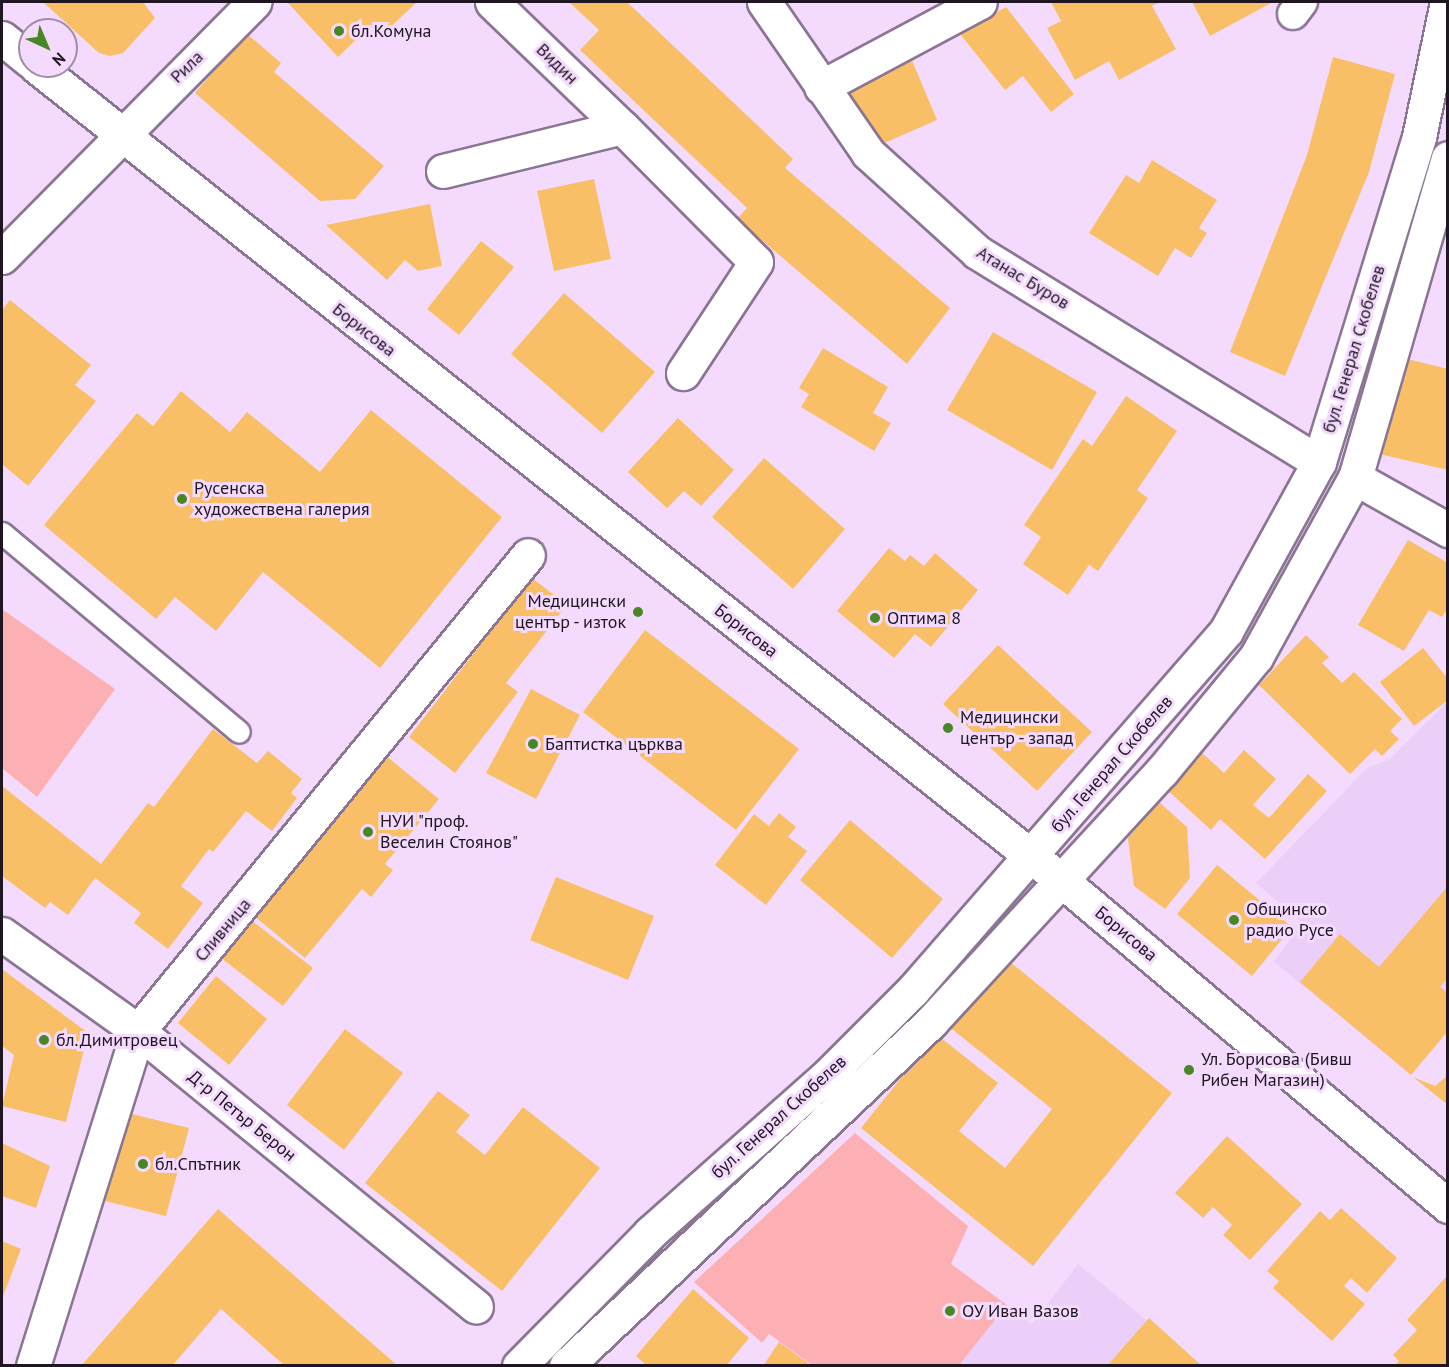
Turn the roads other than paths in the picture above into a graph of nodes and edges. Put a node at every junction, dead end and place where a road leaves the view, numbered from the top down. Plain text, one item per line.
1 (254, 2) edge
2 (492, 2) edge
3 (764, 2) edge
4 (980, 2) edge
5 (1448, 2) edge
6 (2, 38) edge
7 (18, 51) edge
8 (51, 78) edge
9 (821, 87) junction
10 (622, 127) junction
11 (119, 134) junction
12 (1448, 158) edge
13 (443, 171) dead end
14 (2, 256) edge
15 (683, 373) dead end
16 (1319, 462) junction
17 (1355, 478) junction
18 (1448, 530) edge
19 (2, 533) edge
20 (528, 555) dead end
21 (239, 732) dead end
22 (1032, 857) junction
23 (1061, 880) junction
24 (2, 934) edge
25 (138, 1031) junction
26 (1448, 1206) edge
27 (476, 1307) dead end
28 (33, 1365) edge
29 (519, 1365) edge
30 (566, 1365) edge

1 - 11 main road, Рила
2 - 10 main road, Видин
3 - 9 main road, Атанас Буров
4 - 9 main road
5 - 16 main road, бул. Генерал Скобелев
6 - 7 main road
8 - 11 main road, Борисова
9 - 16 main road, Атанас Буров
10 - 13 main road
10 - 15 main road, Видин
11 - 14 main road, Рила
11 - 22 main road, Борисова
12 - 17 main road, бул. Генерал Скобелев
16 - 22 main road, бул. Генерал Скобелев
17 - 18 main road
17 - 23 main road, бул. Генерал Скобелев
19 - 21 lane
20 - 25 main road, Сливница
22 - 23 main road, Борисова
22 - 29 main road, бул. Генерал Скобелев
23 - 26 main road, Борисова
23 - 30 main road, бул. Генерал Скобелев
24 - 25 main road, Д-р Петър Берон
25 - 27 main road, Д-р Петър Берон
25 - 28 main road, Сливница

